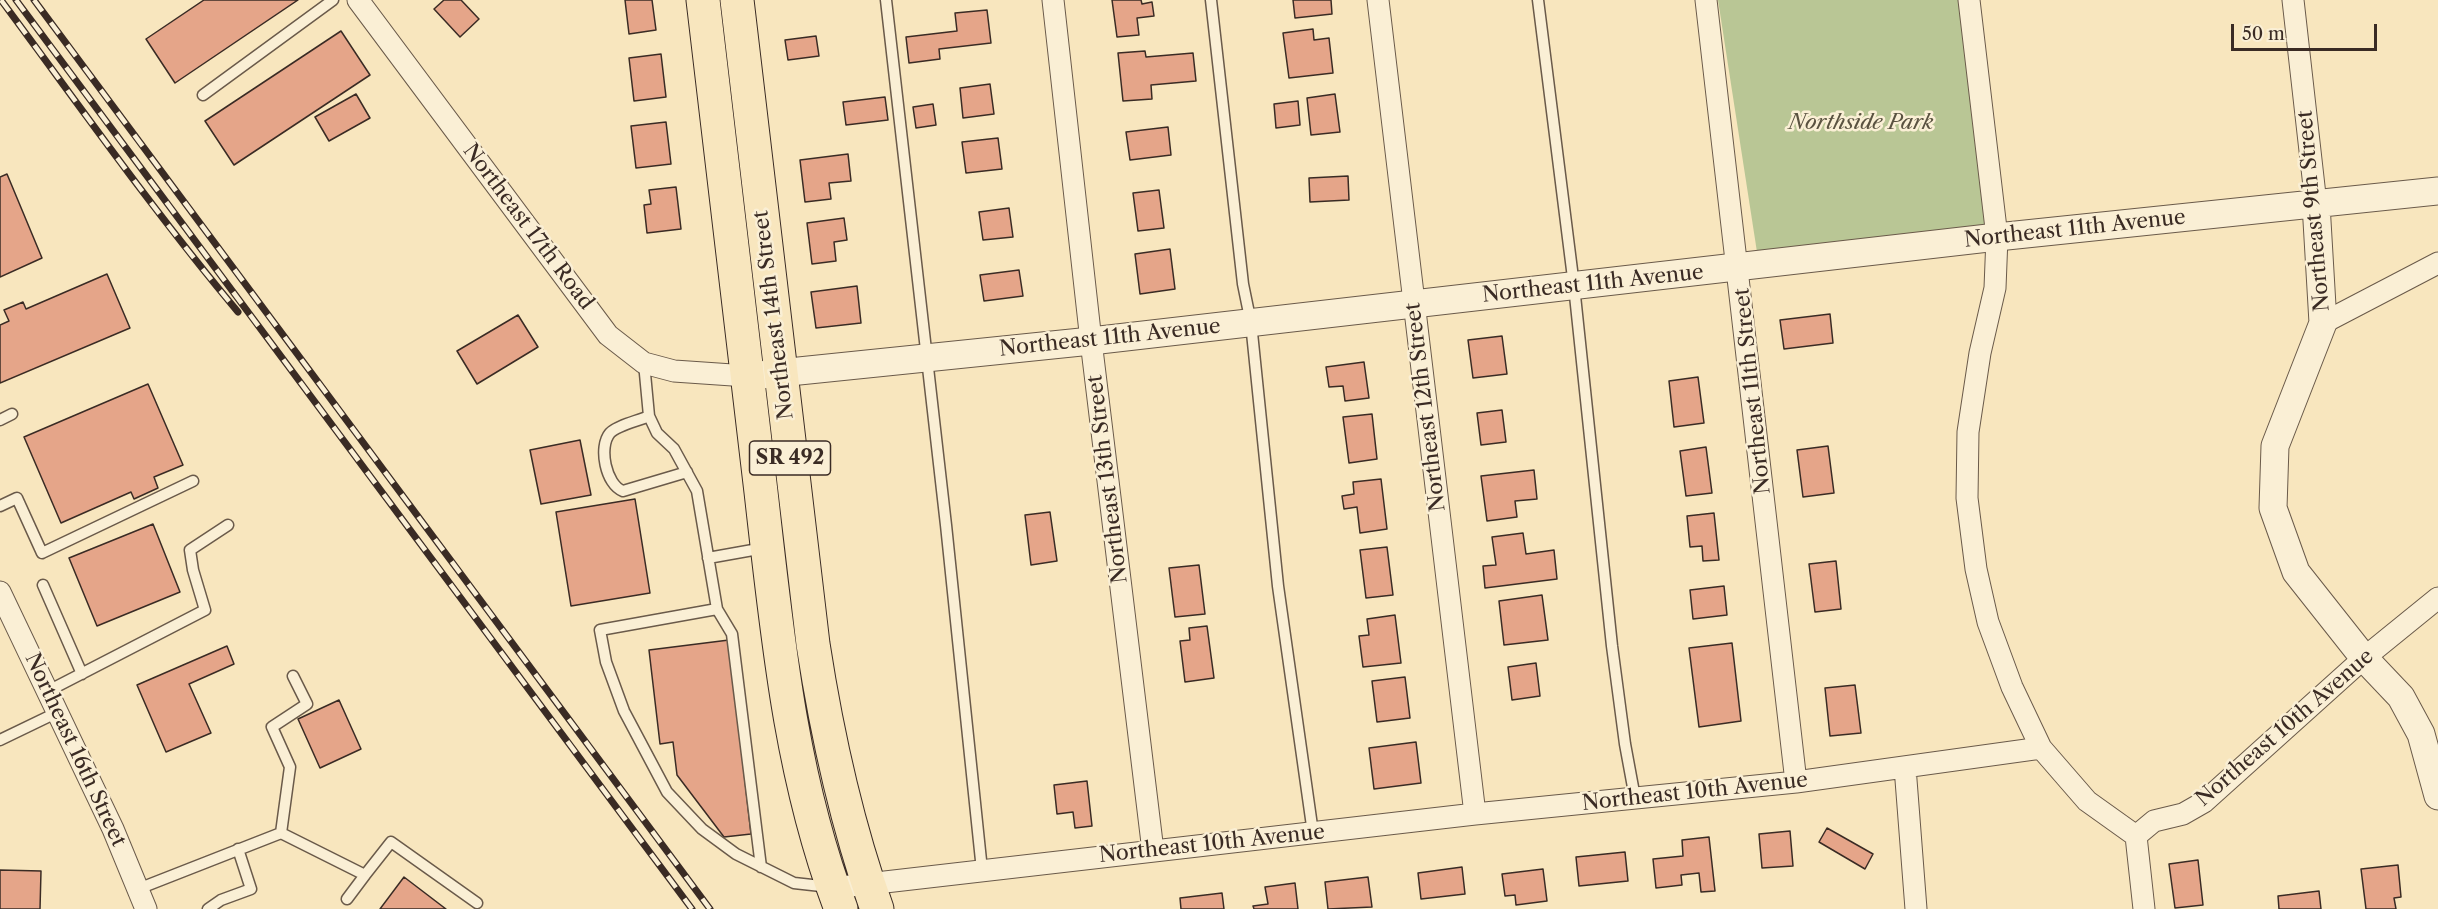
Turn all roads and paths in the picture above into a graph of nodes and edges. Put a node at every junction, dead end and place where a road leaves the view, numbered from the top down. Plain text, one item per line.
1 (333, 0) edge
2 (358, 0) edge
3 (703, 0) edge
4 (737, 0) edge
5 (886, 0) edge
6 (1053, 0) edge
7 (1211, 0) edge
8 (1378, 0) edge
9 (1538, 0) edge
10 (1707, 0) edge
11 (1969, 0) edge
12 (2293, 0) edge
13 (203, 95) dead end
14 (2438, 191) edge
15 (2316, 204) junction
16 (1996, 237) junction
17 (2438, 263) edge
18 (1739, 268) junction
19 (1574, 286) junction
20 (1414, 304) junction
21 (1251, 323) junction
22 (2323, 323) junction
23 (1091, 341) junction
24 (926, 358) junction
25 (644, 363) junction
26 (780, 372) junction
27 (747, 376) junction
28 (12, 414) dead end
29 (649, 416) junction
30 (0, 420) edge
31 (687, 472) junction
32 (193, 481) dead end
33 (0, 506) edge
34 (228, 525) dead end
35 (767, 548) junction
36 (708, 558) junction
37 (43, 585) dead end
38 (0, 592) edge
39 (2438, 598) edge
40 (717, 609) junction
41 (2364, 658) junction
42 (82, 674) junction
43 (293, 676) dead end
44 (48, 691) junction
45 (58, 712) junction
46 (0, 740) edge
47 (2041, 748) junction
48 (1905, 767) junction
49 (1796, 782) junction
50 (2438, 796) edge
51 (1635, 798) junction
52 (1475, 814) junction
53 (281, 833) junction
54 (1313, 833) junction
55 (2136, 836) junction
56 (238, 849) junction
57 (1153, 851) junction
58 (761, 867) junction
59 (982, 870) junction
60 (365, 875) junction
61 (138, 889) junction
62 (873, 896) edge
63 (347, 898) dead end
64 (837, 898) edge
65 (477, 903) dead end
66 (146, 909) edge
67 (208, 909) edge
68 (1916, 909) edge
69 (2144, 909) edge

1 - 13 lane
2 - 25 street, Northeast 17th Road
3 - 27 main road, Northeast 14th Street / SR 492
4 - 26 main road, Northeast 14th Street / SR 492
5 - 24 lane
6 - 23 street, Northeast 13th Street
7 - 21 lane
8 - 20 street, Northeast 12th Street
9 - 19 lane
10 - 18 street, Northeast 11th Street
11 - 16 street
12 - 15 street, Northeast 9th Street
14 - 15 street, Northeast 11th Avenue
15 - 16 street, Northeast 11th Avenue
15 - 22 street, Northeast 9th Street
16 - 18 street, Northeast 11th Avenue
16 - 47 street
17 - 22 street
18 - 19 street, Northeast 11th Avenue
18 - 49 street, Northeast 11th Street
19 - 20 street, Northeast 11th Avenue
19 - 51 lane
20 - 21 street, Northeast 11th Avenue
20 - 52 street, Northeast 12th Street
21 - 23 street, Northeast 11th Avenue
21 - 54 lane
22 - 41 street, Northeast 9th Street
23 - 24 street, Northeast 11th Avenue
23 - 57 street, Northeast 13th Street
24 - 26 street, Northeast 11th Avenue
24 - 59 lane
25 - 27 street, Northeast 17th Road
25 - 29 lane
26 - 27 street, Northeast 11th Avenue
26 - 62 main road, Northeast 14th Street / SR 492
27 - 35 main road, Northeast 14th Street / SR 492
28 - 30 lane
29 - 31 lane
29 - 31 lane
31 - 36 lane
32 - 33 lane
34 - 42 lane
35 - 36 lane
35 - 64 main road, Northeast 14th Street / SR 492
36 - 40 lane
37 - 42 lane
38 - 44 street, Northeast 16th Street
39 - 41 street, Northeast 10th Avenue
40 - 58 lane
40 - 58 lane
41 - 50 street, Northeast 9th Street
41 - 55 street, Northeast 10th Avenue
42 - 44 lane
43 - 53 lane
44 - 45 street, Northeast 16th Street
45 - 46 lane
45 - 61 street, Northeast 16th Street
47 - 48 street, Northeast 10th Avenue
47 - 55 street
48 - 49 street, Northeast 10th Avenue
48 - 68 street
49 - 51 street, Northeast 10th Avenue
51 - 52 street, Northeast 10th Avenue
52 - 54 street, Northeast 10th Avenue
53 - 56 lane
53 - 60 lane
54 - 57 street, Northeast 10th Avenue
55 - 69 street
56 - 61 lane
56 - 67 lane
57 - 59 street, Northeast 10th Avenue
58 - 64 lane
59 - 62 street, Northeast 10th Avenue
60 - 63 lane
60 - 65 lane
61 - 66 street, Northeast 16th Street
62 - 64 street, Northeast 10th Avenue

